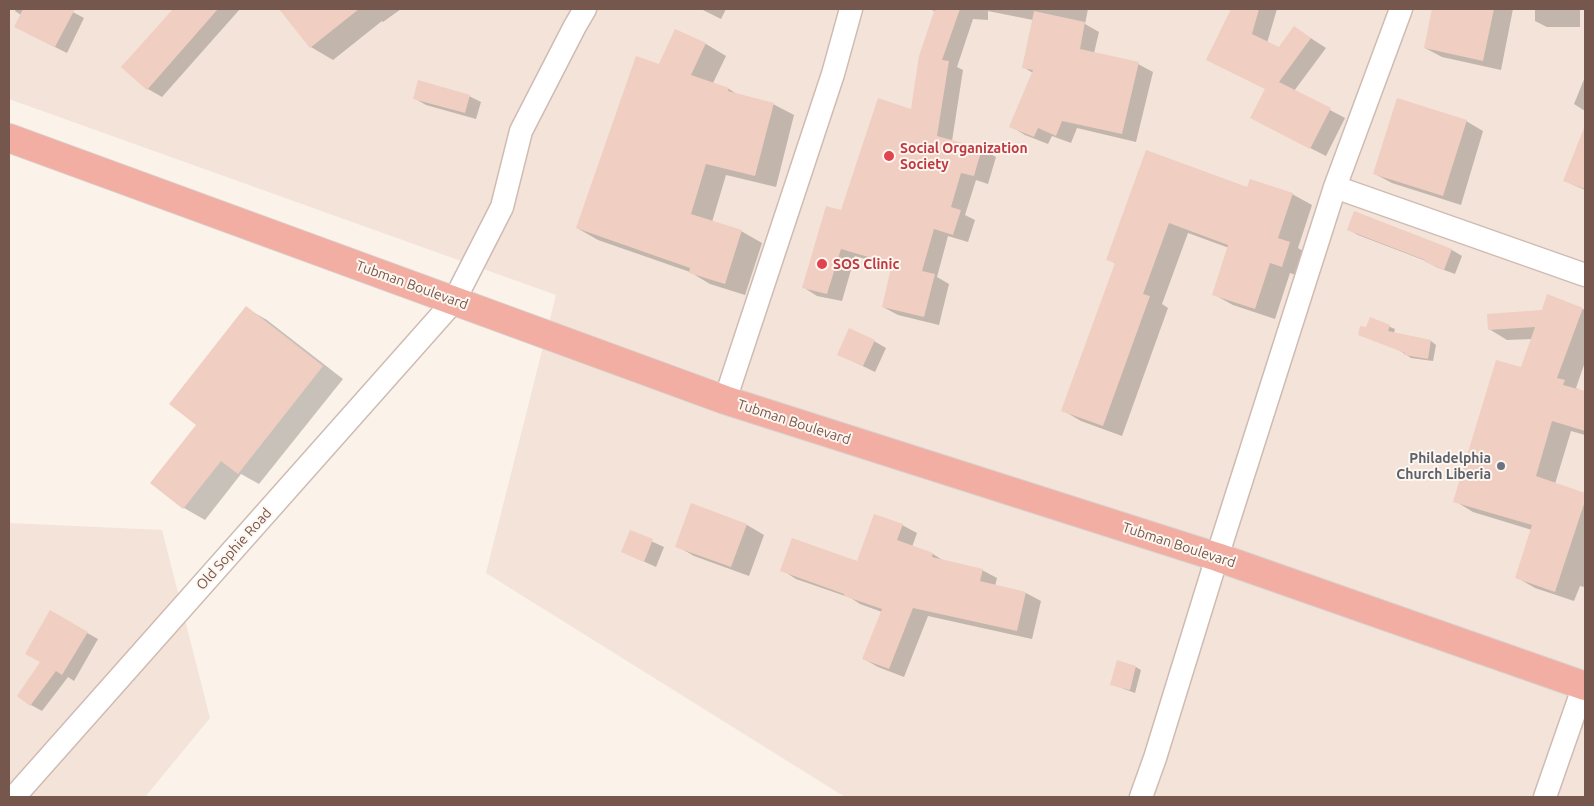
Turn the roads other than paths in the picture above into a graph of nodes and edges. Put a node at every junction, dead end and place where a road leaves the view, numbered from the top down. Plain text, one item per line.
1 (585, 9) edge
2 (851, 9) edge
3 (1401, 9) edge
4 (9, 138) edge
5 (1335, 187) junction
6 (1585, 275) edge
7 (454, 301) junction
8 (725, 400) junction
9 (1217, 557) junction
10 (1585, 686) edge
11 (14, 797) edge
12 (1141, 797) edge
13 (1546, 797) edge

1 - 7 street, Old Sophie Road
2 - 8 street
3 - 5 street
4 - 7 highway, Tubman Boulevard
5 - 6 street
5 - 9 street
7 - 8 highway, Tubman Boulevard
7 - 11 street, Old Sophie Road
8 - 9 highway, Tubman Boulevard
9 - 10 highway, Tubman Boulevard
9 - 12 street
10 - 13 street

